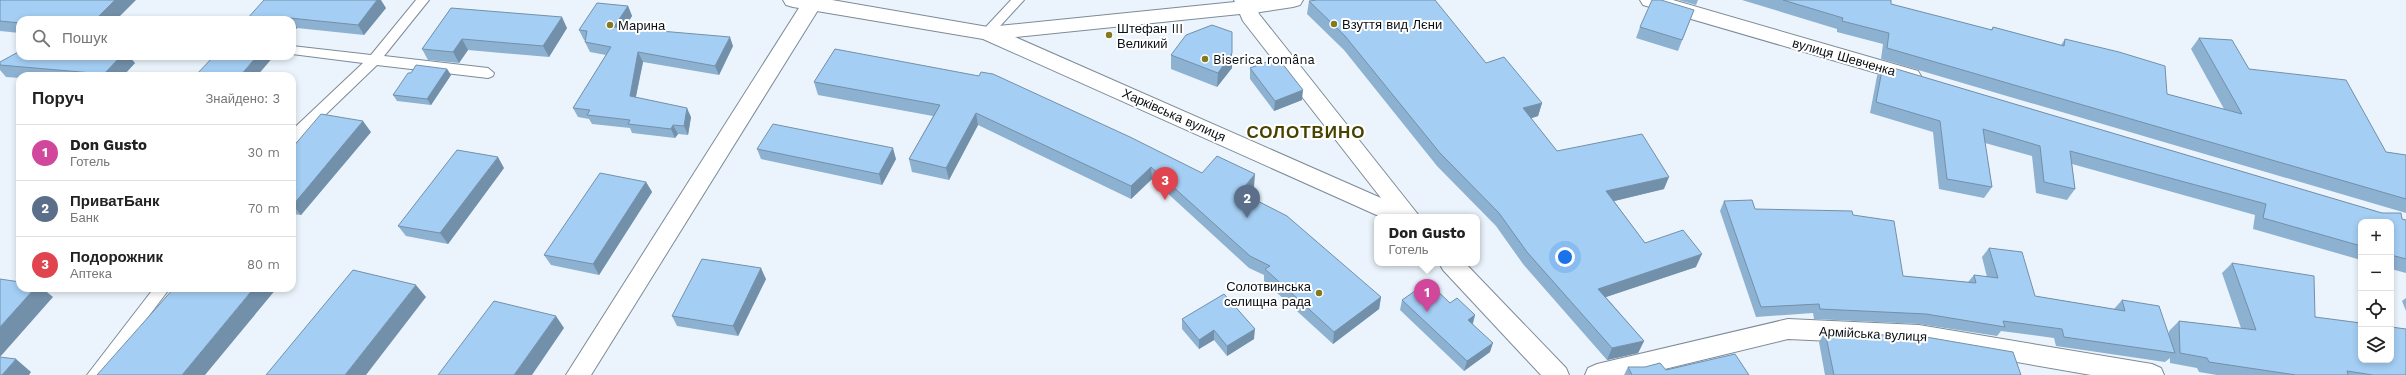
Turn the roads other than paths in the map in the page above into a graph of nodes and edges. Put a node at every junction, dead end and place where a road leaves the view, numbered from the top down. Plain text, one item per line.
1 (423, 0) edge
2 (1018, 0) edge
3 (1293, 0) edge
4 (1650, 0) edge
5 (803, 1) edge
6 (1246, 4) edge
7 (987, 33) junction
8 (296, 50) edge
9 (375, 59) junction
10 (488, 73) dead end
11 (1932, 82) edge
12 (296, 134) edge
13 (1396, 214) edge
14 (1407, 214) edge
15 (1454, 266) edge
16 (160, 292) edge
17 (95, 375) edge
18 (578, 375) edge
19 (1556, 375) edge
20 (1597, 375) edge
21 (2152, 375) edge

1 - 9 lane
2 - 7 lane
3 - 6 street
4 - 11 street, вулиця Шевченка
5 - 7 street, Харківська вулиця
5 - 18 street
6 - 7 street, Харківська вулиця
6 - 14 street
7 - 13 street, Харківська вулиця
8 - 9 lane
9 - 10 lane
9 - 12 lane
15 - 19 street
16 - 17 lane
20 - 21 street, Армійська вулиця

